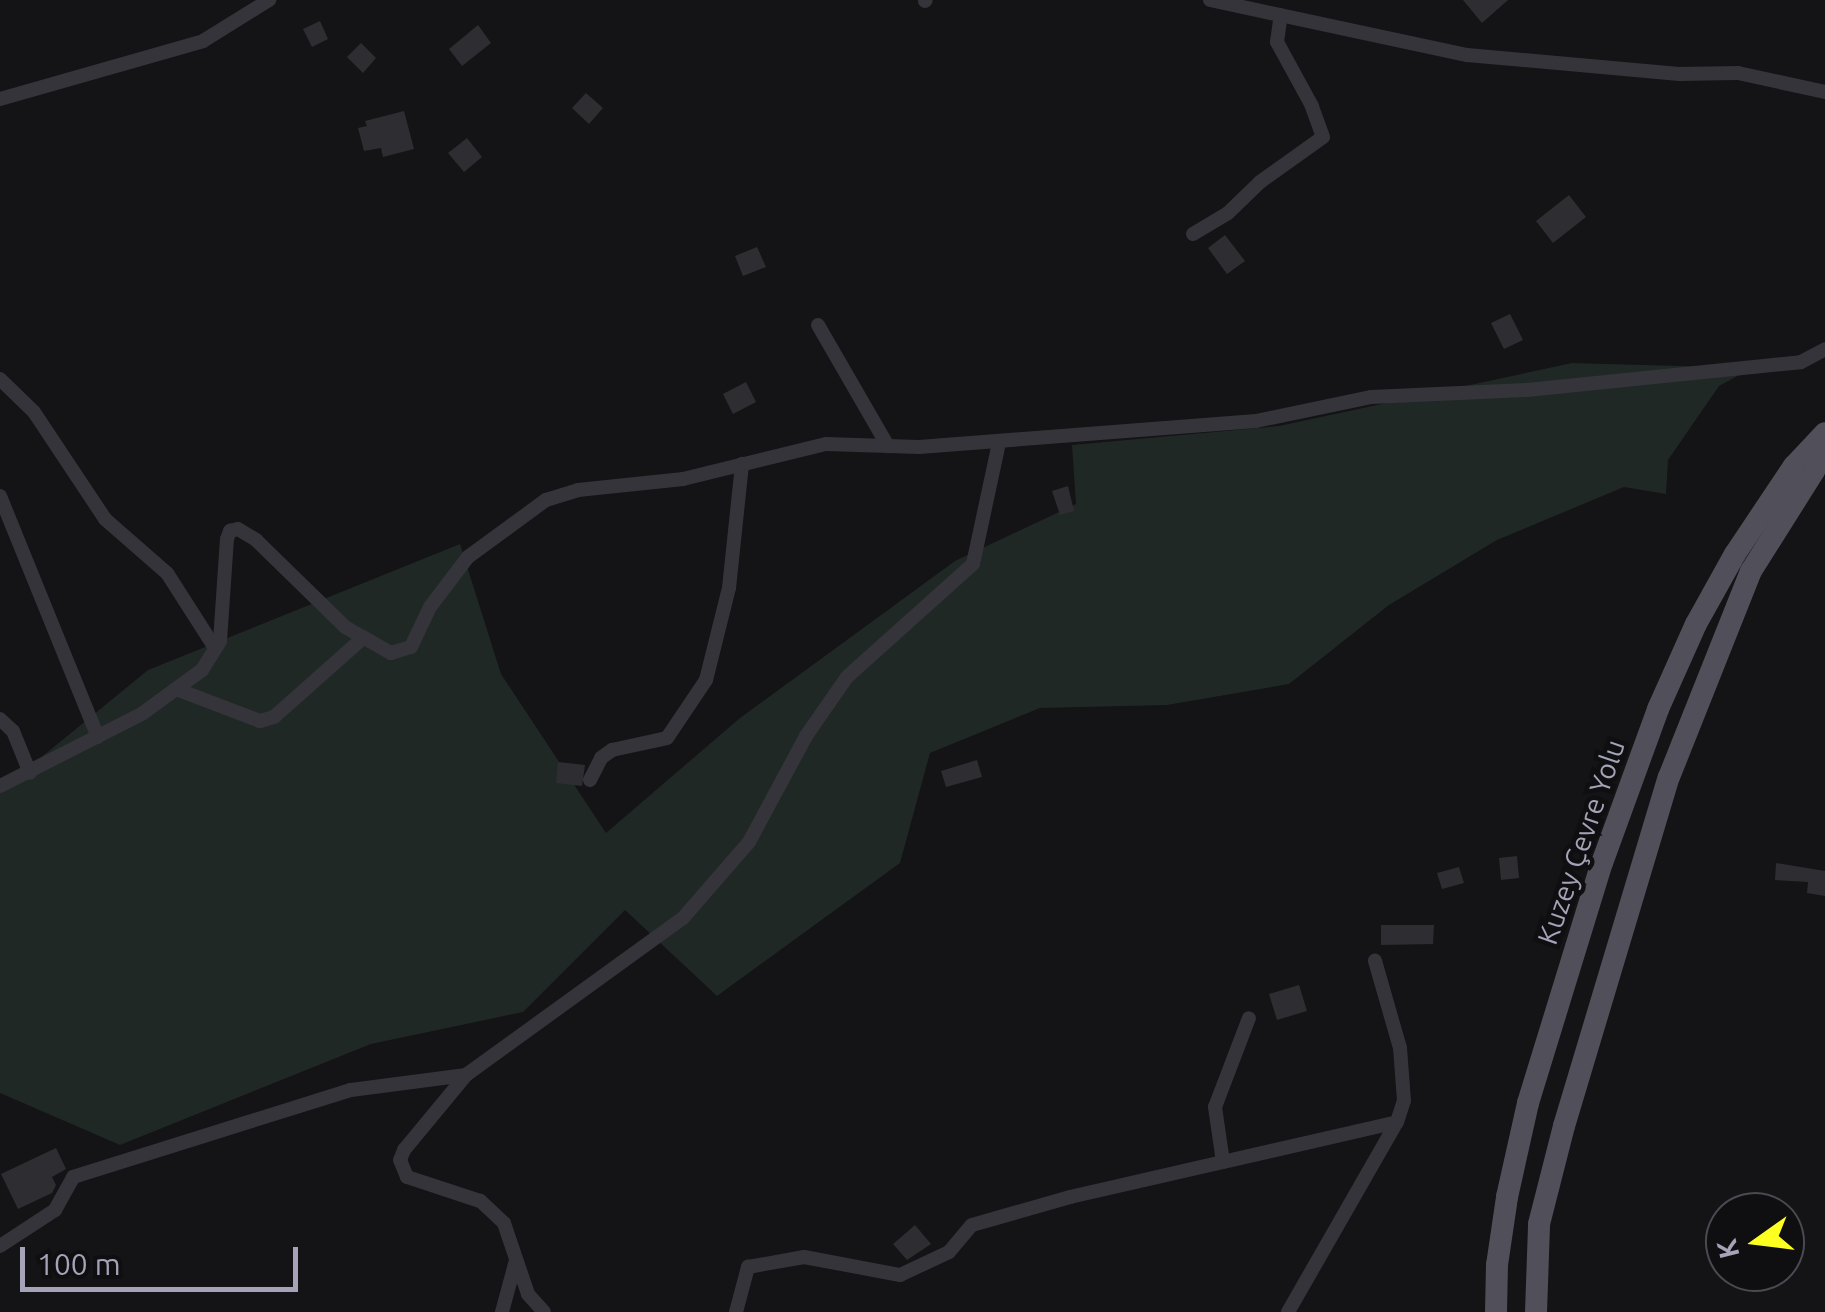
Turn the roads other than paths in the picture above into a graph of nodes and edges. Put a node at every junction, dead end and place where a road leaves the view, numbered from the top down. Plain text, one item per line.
1 (269, 0) edge
2 (1210, 0) edge
3 (1281, 15) junction
4 (1825, 92) edge
5 (0, 99) edge
6 (1193, 234) dead end
7 (818, 326) dead end
8 (1825, 348) edge
9 (0, 378) edge
10 (1825, 433) edge
11 (998, 443) junction
12 (888, 446) junction
13 (1825, 446) edge
14 (742, 464) junction
15 (0, 496) edge
16 (364, 637) junction
17 (215, 648) junction
18 (176, 689) junction
19 (0, 719) edge
20 (98, 737) junction
21 (30, 773) junction
22 (590, 780) dead end
23 (0, 786) edge
24 (1376, 961) dead end
25 (1250, 1018) dead end
26 (466, 1075) junction
27 (1397, 1122) junction
28 (1222, 1162) junction
29 (0, 1246) edge
30 (516, 1259) junction
31 (502, 1312) edge
32 (544, 1312) edge
33 (736, 1312) edge
34 (1288, 1312) edge
35 (1496, 1312) edge
36 (1536, 1312) edge

1 - 5 street
2 - 3 street
3 - 4 street
3 - 6 street
7 - 12 street
8 - 11 street
9 - 17 street
10 - 35 main road, Kuzey Çevre Yolu
11 - 12 street
11 - 26 street
12 - 14 street
13 - 36 main road
14 - 16 street
14 - 22 street
15 - 20 street
16 - 17 street
16 - 18 street
17 - 18 street
18 - 20 street
19 - 21 street
20 - 21 street
21 - 23 street
24 - 27 street
25 - 28 street
26 - 29 street
26 - 30 street
27 - 28 street
27 - 34 street
28 - 33 street
30 - 31 street
30 - 32 street

